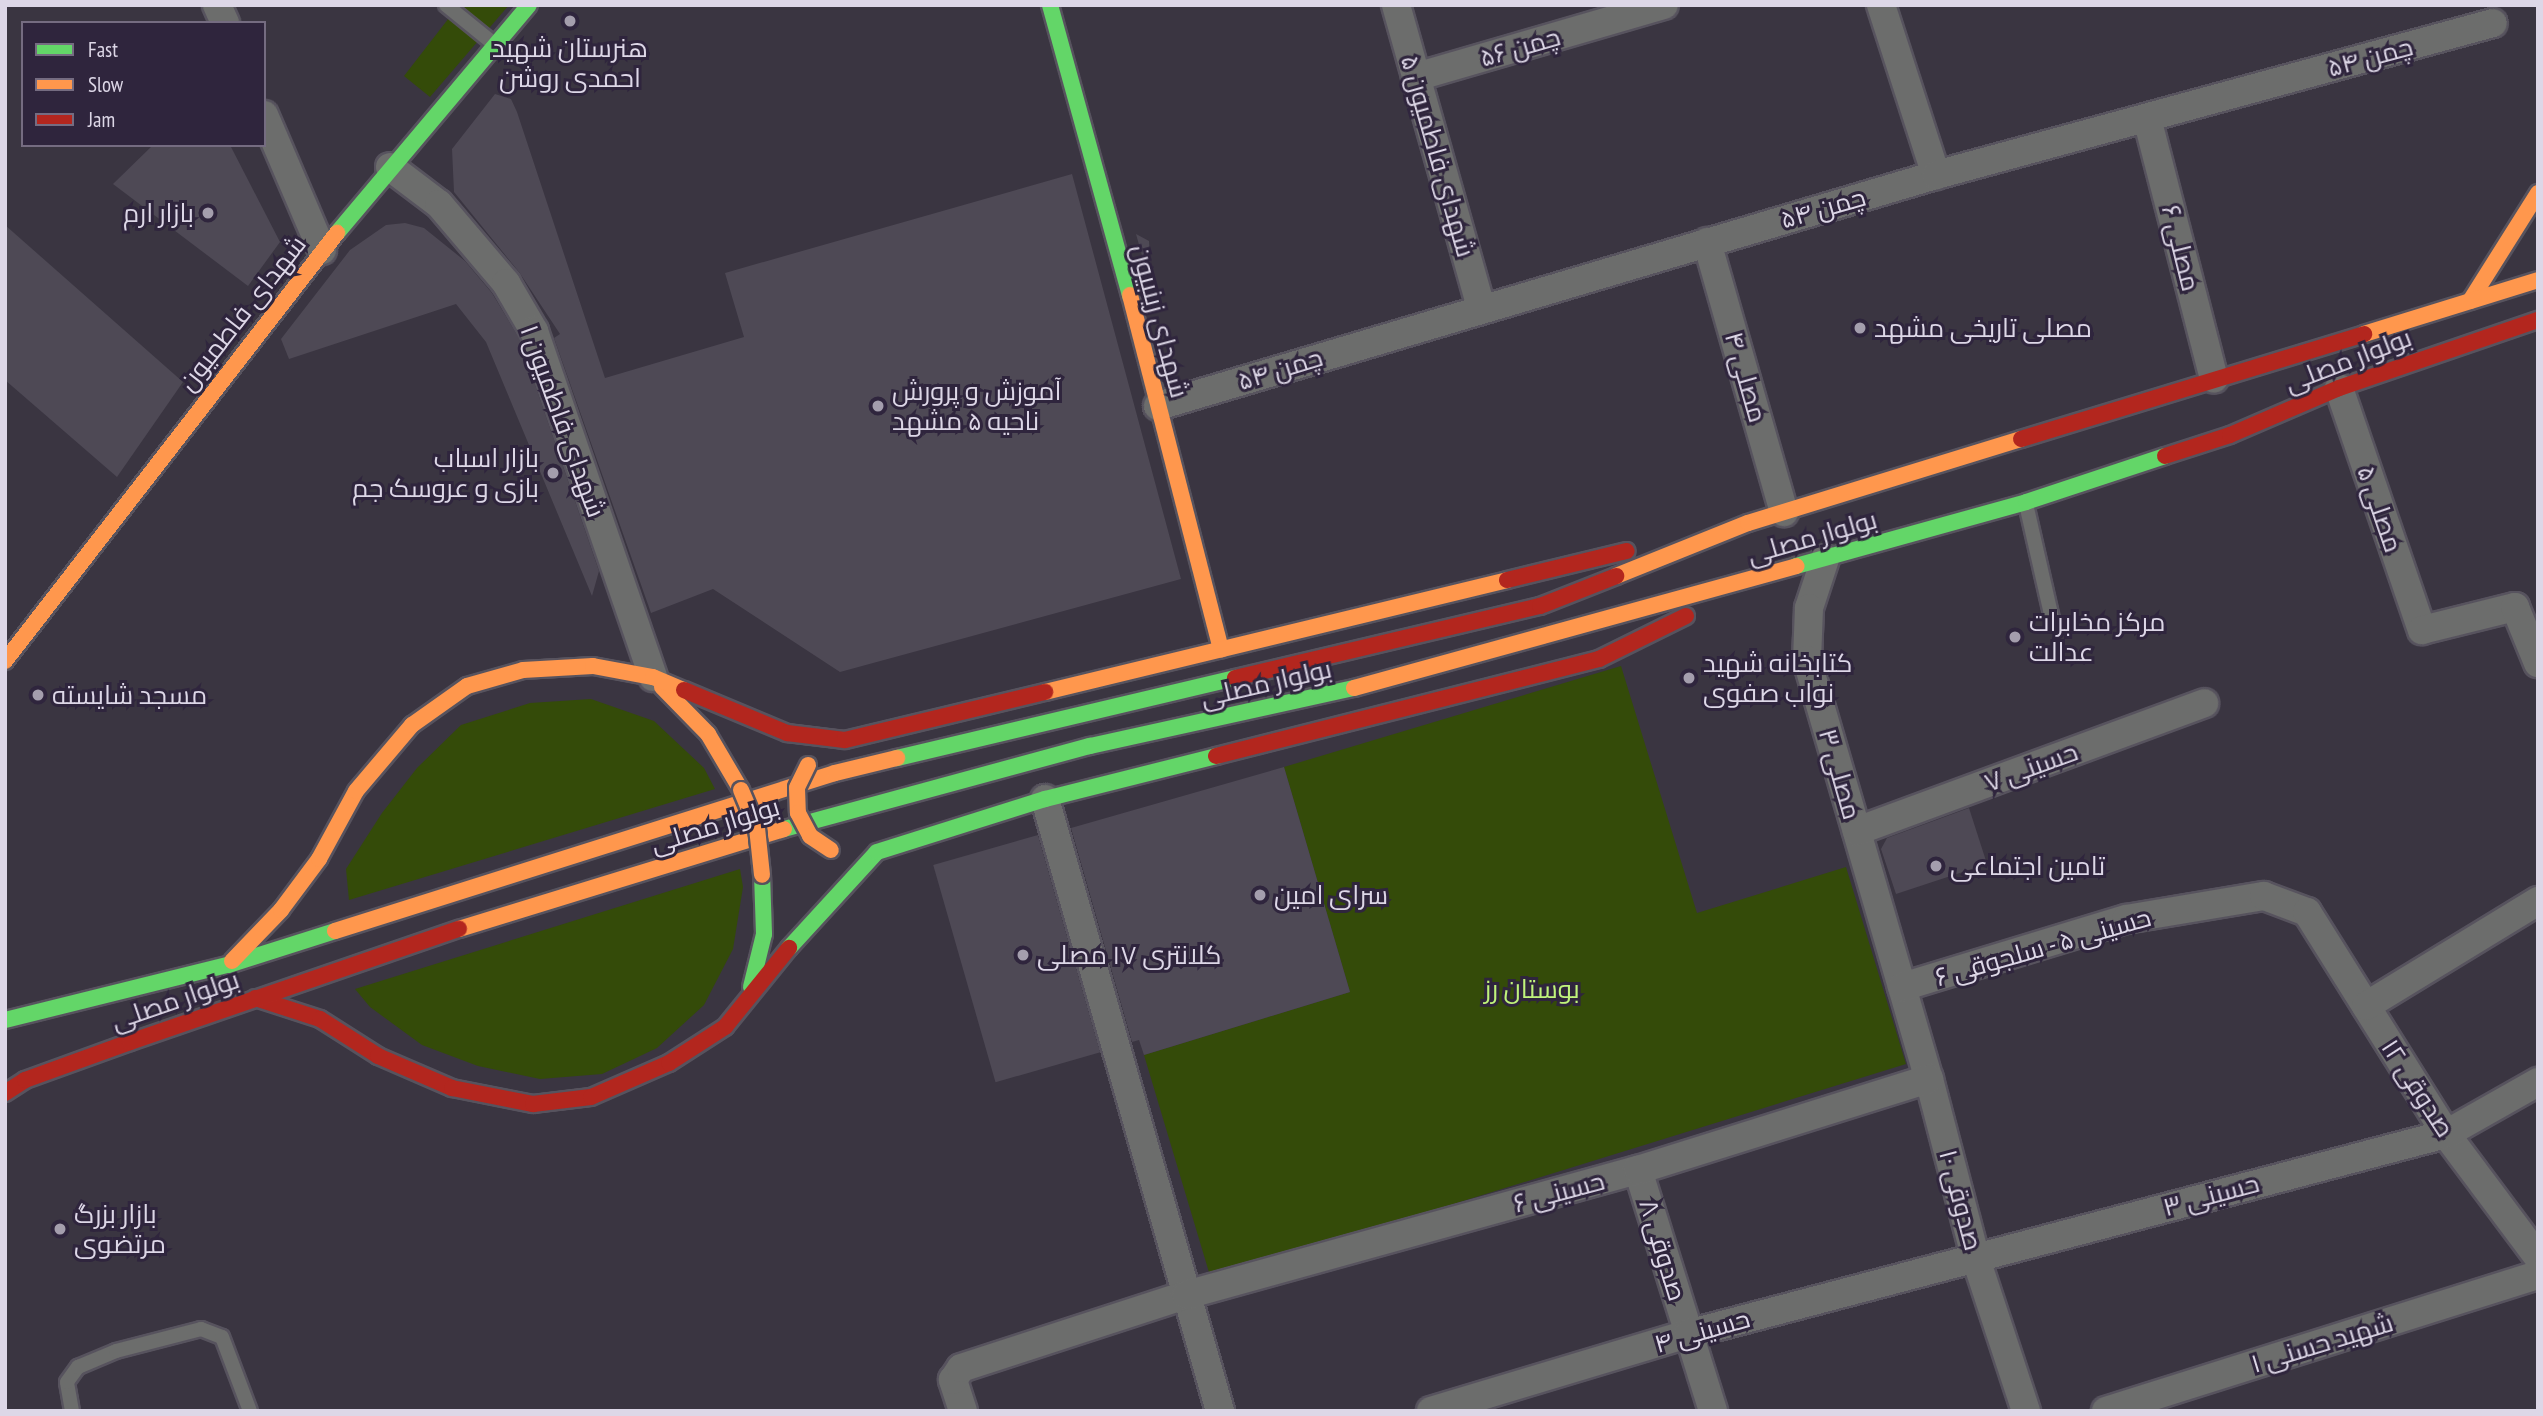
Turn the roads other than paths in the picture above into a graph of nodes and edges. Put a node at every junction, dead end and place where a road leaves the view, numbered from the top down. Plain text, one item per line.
1 (217, 5) edge
2 (446, 5) edge
3 (529, 5) edge
4 (1050, 5) edge
5 (1396, 5) edge
6 (1664, 5) edge
7 (1881, 5) edge
8 (224, 21) edge
9 (2493, 23) dead end
10 (495, 45) junction
11 (1416, 76) junction
12 (2147, 118) junction
13 (266, 120) edge
14 (390, 167) junction
15 (1936, 175) junction
16 (2538, 193) edge
17 (1707, 242) junction
18 (322, 250) junction
19 (2538, 280) edge
20 (2469, 301) junction
21 (1481, 307) junction
22 (2537, 320) edge
23 (2339, 388) junction
24 (2219, 397) junction
25 (1158, 406) junction
26 (2230, 435) junction
27 (2026, 502) junction
28 (1784, 512) junction
29 (1748, 523) junction
30 (1825, 559) junction
31 (1763, 577) junction
32 (2052, 618) dead end
33 (1221, 649) junction
34 (2537, 659) edge
35 (5, 661) edge
36 (653, 677) junction
37 (2204, 703) dead end
38 (845, 740) junction
39 (1045, 799) junction
40 (1857, 831) junction
41 (877, 852) junction
42 (2538, 901) edge
43 (2307, 912) joint
44 (228, 965) junction
45 (1902, 987) junction
46 (749, 996) junction
47 (255, 998) junction
48 (2366, 1006) junction
49 (5, 1020) edge
50 (1929, 1079) junction
51 (2538, 1082) edge
52 (5, 1093) edge
53 (2446, 1134) junction
54 (1638, 1170) junction
55 (1975, 1256) junction
56 (2538, 1257) edge
57 (2538, 1275) edge
58 (1186, 1296) junction
59 (1688, 1334) junction
60 (72, 1411) edge
61 (250, 1411) edge
62 (963, 1411) edge
63 (1220, 1411) edge
64 (1431, 1411) edge
65 (1713, 1411) edge
66 (2026, 1411) edge
67 (2106, 1411) edge

1 - 8 street
2 - 10 lane
3 - 10 main road, شهدای فاطمیون
4 - 25 main road, شهدای زینبیون
5 - 11 street, شهدای فاطمیون ۵
6 - 11 street, چمن ۵۶
7 - 15 street
9 - 12 street, چمن ۵۴
10 - 14 main road, شهدای فاطمیون
11 - 21 street, شهدای فاطمیون ۵
12 - 15 street, چمن ۵۴
12 - 24 street, مصلی ۶
13 - 18 street
14 - 18 main road, شهدای فاطمیون
14 - 36 street, شهدای فاطمیون ۱
15 - 17 street, چمن ۵۴
16 - 20 main road
17 - 21 street, چمن ۵۴
17 - 28 street, مصلی ۴
18 - 35 main road, شهدای فاطمیون
19 - 20 main road, بولوار مصلی
20 - 24 main road, بولوار مصلی
21 - 25 street, چمن ۵۴
22 - 23 main road, بولوار مصلی
23 - 26 main road, بولوار مصلی
23 - 34 street, مصلی ۵
24 - 26 main road
24 - 28 main road, بولوار مصلی
25 - 33 main road, شهدای زینبیون
26 - 27 main road, بولوار مصلی
27 - 30 main road, بولوار مصلی
27 - 32 lane
28 - 29 main road, بولوار مصلی
29 - 33 main road
29 - 44 main road, بولوار مصلی
30 - 31 main road, بولوار مصلی
30 - 40 street, مصلی ۳
31 - 39 main road
31 - 47 main road, بولوار مصلی
33 - 38 main road
36 - 38 main road
36 - 44 main road
36 - 46 main road, bridge
37 - 40 street, حسینی ۷
38 - 41 main road, bridge
39 - 41 main road
39 - 58 street
40 - 45 street, مصلی ۳
41 - 46 main road
42 - 48 street
43 - 45 street, حسینی ۵ - سلجوقی ۶
43 - 48 street, صدوقی ۱۲
44 - 49 main road, بولوار مصلی
45 - 50 street, صدوقی ۱۰
46 - 47 main road
47 - 52 main road, بولوار مصلی
48 - 53 street, صدوقی ۱۲
50 - 54 street, حسینی ۶
50 - 55 street, صدوقی ۱۰
51 - 53 street, حسینی ۳
53 - 55 street, حسینی ۳
53 - 56 street, صدوقی ۱۲
54 - 58 street, حسینی ۶
54 - 59 street, صدوقی ۸
55 - 59 street, حسینی ۴
55 - 66 street, صدوقی ۱۰
57 - 67 street, شهید حسنی ۱
58 - 62 street, حسینی ۶
58 - 63 street
59 - 64 street, حسینی ۴
59 - 65 street, صدوقی ۸
60 - 61 lane

